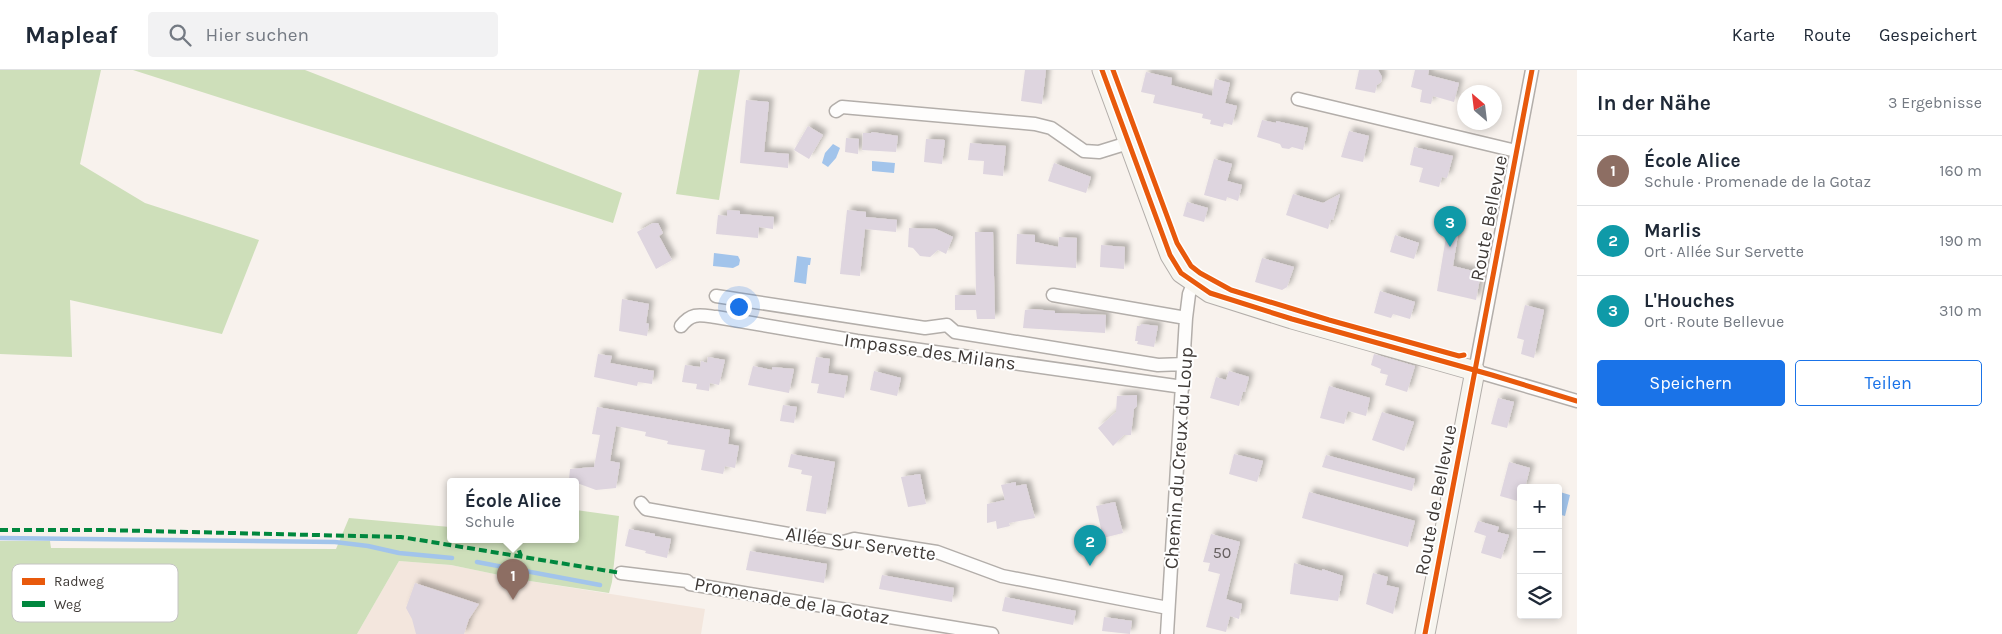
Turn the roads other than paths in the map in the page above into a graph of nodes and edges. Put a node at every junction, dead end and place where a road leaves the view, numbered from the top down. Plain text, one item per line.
1 (1102, 70) edge
2 (1532, 70) edge
3 (1298, 100) dead end
4 (836, 111) dead end
5 (1128, 143) junction
6 (1516, 150) junction
7 (1193, 284) junction
8 (1053, 295) dead end
9 (716, 296) dead end
10 (1186, 318) junction
11 (681, 326) dead end
12 (1184, 364) junction
13 (1475, 371) junction
14 (1183, 387) junction
15 (1577, 401) edge
16 (641, 503) dead end
17 (621, 573) dead end
18 (1168, 608) junction
19 (992, 634) edge
20 (1167, 634) edge
21 (1425, 634) edge

1 - 5 street
2 - 6 street, Route Bellevue
3 - 6 street
4 - 5 street
5 - 7 street
6 - 13 street, Route Bellevue
7 - 10 street, Chemin du Creux du Loup
7 - 13 street
8 - 10 street
9 - 12 street
10 - 12 street, Chemin du Creux du Loup
11 - 14 street, Impasse des Milans
12 - 14 street, Chemin du Creux du Loup
13 - 15 street
13 - 21 street, Route de Bellevue
14 - 18 street, Chemin du Creux du Loup
16 - 18 street, Allée Sur Servette
17 - 19 street, Promenade de la Gotaz
18 - 20 street, Chemin du Creux du Loup

